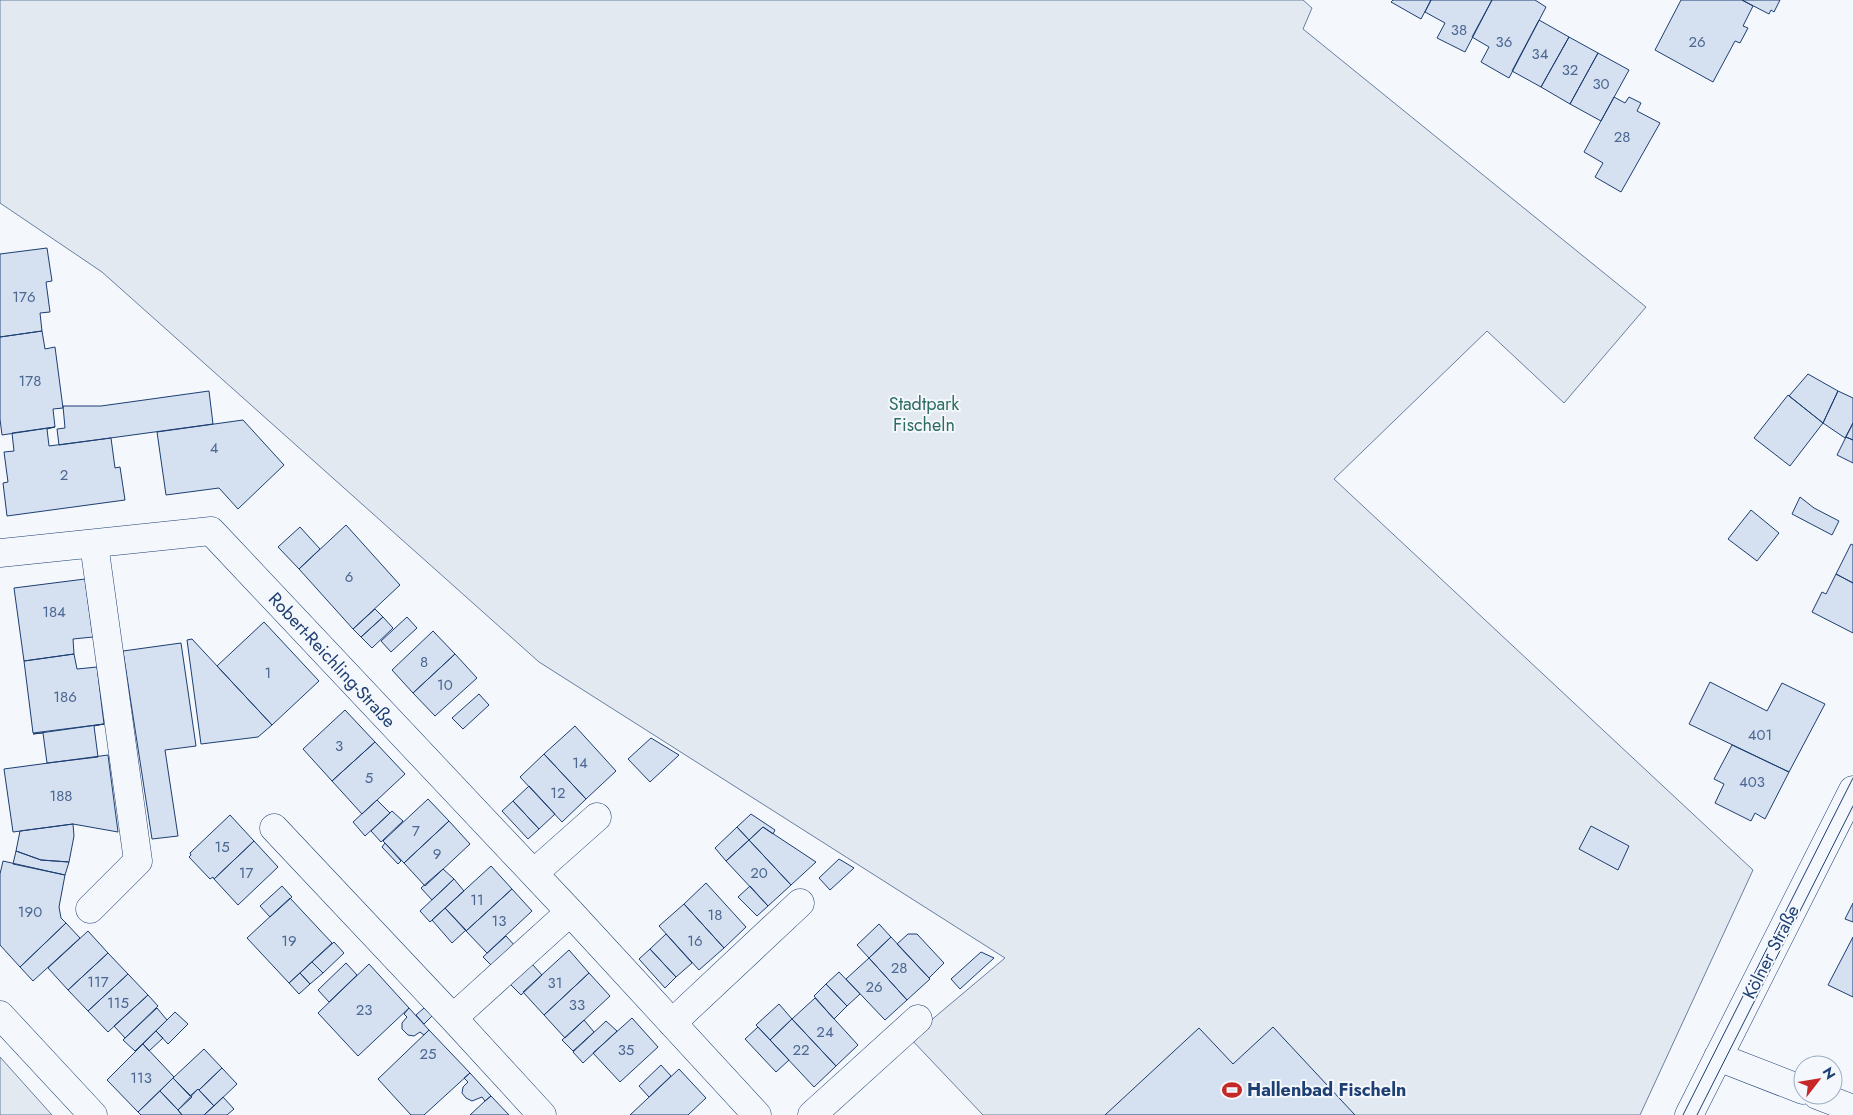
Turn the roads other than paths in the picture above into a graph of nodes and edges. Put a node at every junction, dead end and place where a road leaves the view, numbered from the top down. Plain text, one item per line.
1 (94, 544) junction
2 (0, 553) edge
3 (1853, 790) edge
4 (597, 817) dead end
5 (274, 828) dead end
6 (534, 873) junction
7 (800, 903) dead end
8 (90, 909) dead end
9 (570, 912) junction
10 (0, 1015) edge
11 (453, 1018) junction
12 (918, 1019) dead end
13 (672, 1023) junction
14 (1718, 1057) junction
15 (1793, 1086) edge
16 (93, 1115) edge
17 (542, 1115) edge
18 (757, 1115) edge
19 (812, 1115) edge
20 (1689, 1115) edge

1 - 2 street, Robert-Reichling-Straße
1 - 6 street, Robert-Reichling-Straße
1 - 8 street
3 - 14 street, Kölner Straße
4 - 6 street
5 - 11 street
6 - 9 street, Robert-Reichling-Straße
7 - 13 street
9 - 11 street
9 - 13 street, Robert-Reichling-Straße
10 - 16 street
11 - 17 street
12 - 19 street
13 - 18 street, Robert-Reichling-Straße
14 - 15 street
14 - 20 street, Kölner Straße

